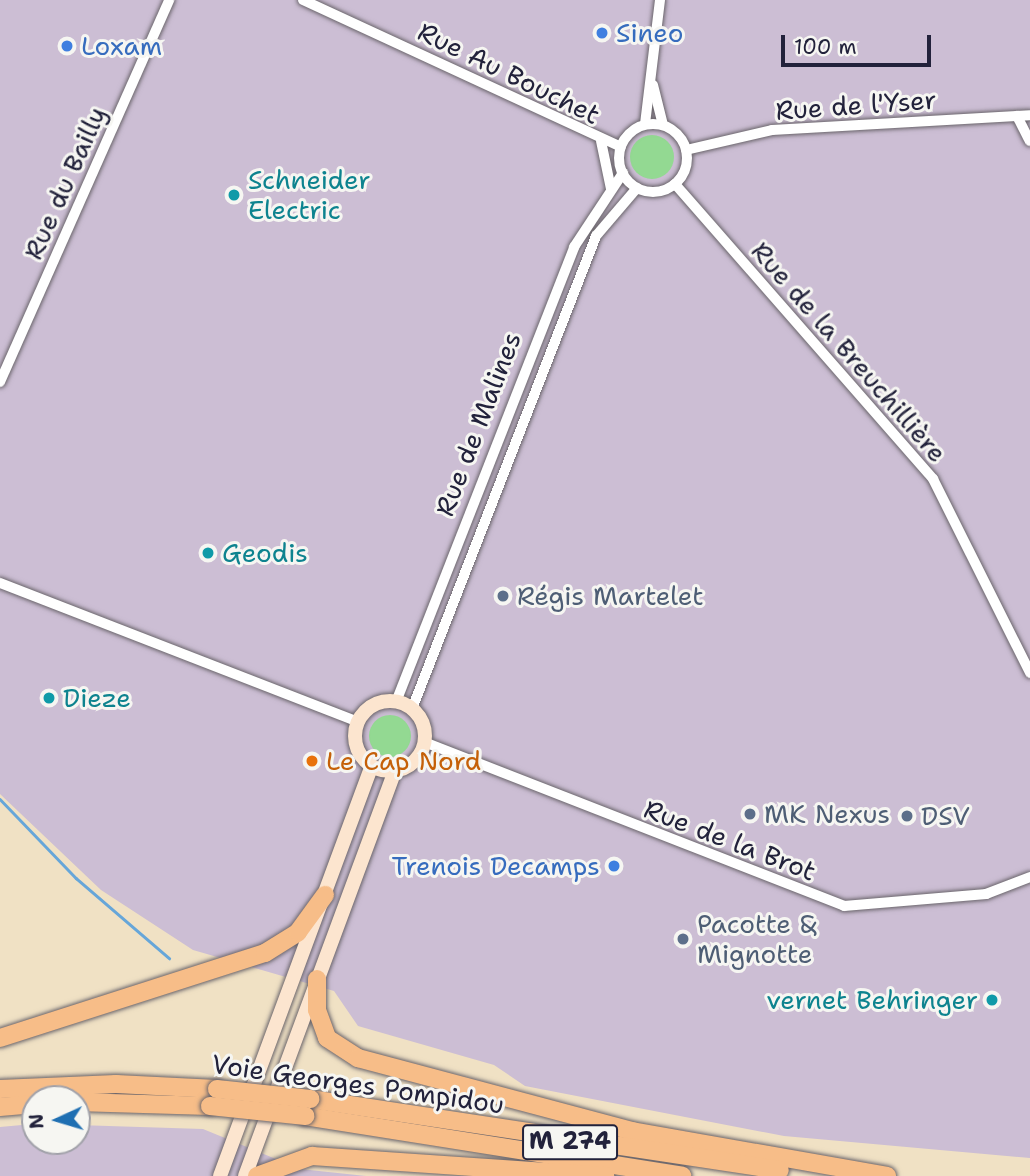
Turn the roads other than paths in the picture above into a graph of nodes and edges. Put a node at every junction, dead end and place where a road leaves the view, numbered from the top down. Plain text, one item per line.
1 (169, 0) edge
2 (303, 0) edge
3 (660, 0) edge
4 (652, 82) junction
5 (1017, 116) junction
6 (1030, 116) edge
7 (645, 124) junction
8 (663, 125) junction
9 (601, 141) junction
10 (1030, 141) edge
11 (621, 147) junction
12 (686, 150) junction
13 (623, 173) junction
14 (675, 184) junction
15 (637, 188) junction
16 (611, 189) junction
17 (0, 382) edge
18 (0, 583) edge
19 (1030, 673) edge
20 (396, 702) junction
21 (412, 709) junction
22 (358, 722) junction
23 (424, 742) junction
24 (372, 766) junction
25 (395, 771) junction
26 (1030, 877) edge
27 (325, 895) junction
28 (317, 979) junction
29 (0, 1038) edge
30 (0, 1090) edge
31 (214, 1097) junction
32 (91, 1101) edge
33 (21, 1105) edge
34 (0, 1107) edge
35 (307, 1107) junction
36 (220, 1176) edge
37 (245, 1176) edge
38 (257, 1176) edge
39 (608, 1176) edge
40 (682, 1176) edge
41 (832, 1176) edge
42 (887, 1176) edge

1 - 17 street, Rue du Bailly
2 - 9 street, Rue Au Bouchet
3 - 4 street
4 - 7 street
4 - 8 street
5 - 6 street, Rue de l'Yser
5 - 10 street
5 - 12 street, Rue de l'Yser
7 - 8 street
7 - 11 street
8 - 12 street
9 - 11 street, Rue Au Bouchet
9 - 16 street
11 - 13 street
12 - 14 street
13 - 15 street
13 - 16 street, Rue de Malines
14 - 15 street
14 - 19 street, Rue de la Breuchillière
15 - 21 street, Rue de Malines
16 - 20 street, Rue de Malines
18 - 22 street
20 - 21 main road
20 - 22 main road
21 - 23 main road
22 - 24 main road
23 - 25 main road
23 - 26 street, Rue de la Brot
24 - 25 main road
24 - 27 main road
25 - 28 main road
27 - 29 highway
27 - 36 main road
28 - 37 main road
28 - 42 highway
30 - 31 highway, Voie Georges Pompidou / M 274
31 - 32 highway, Voie Georges Pompidou / M 274
31 - 35 highway, Voie Georges Pompidou / M 274, bridge
33 - 34 highway
35 - 40 highway, Voie Georges Pompidou / M 274
35 - 41 highway, Voie Georges Pompidou / M 274
38 - 39 highway

